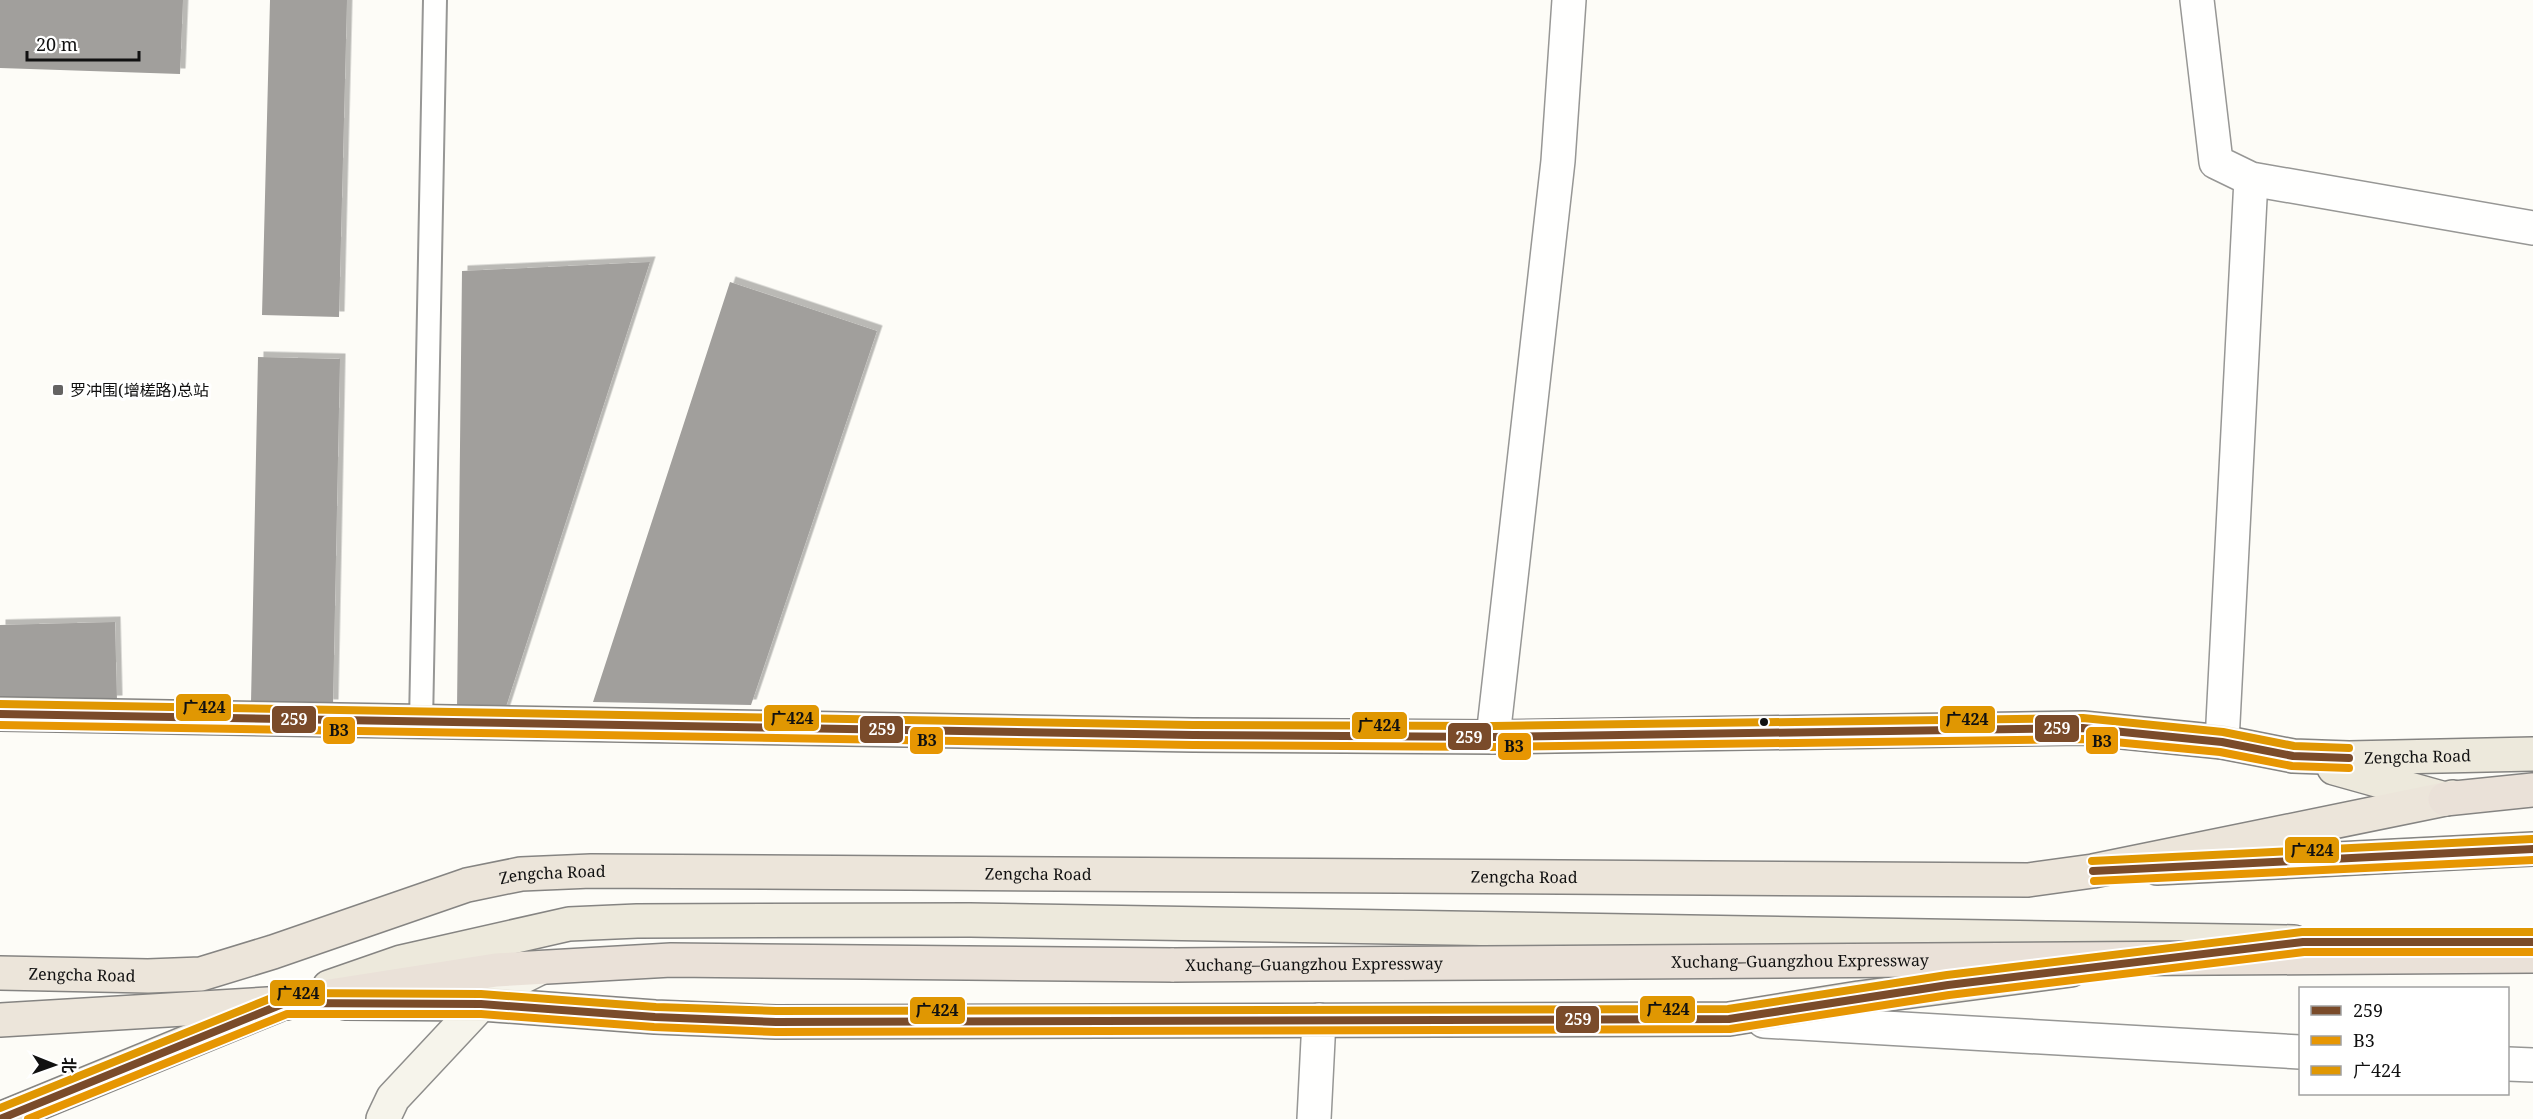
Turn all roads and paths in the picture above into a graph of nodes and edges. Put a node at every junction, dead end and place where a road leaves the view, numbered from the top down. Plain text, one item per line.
1 (435, 0) edge
2 (1569, 0) edge
3 (2196, 0) edge
4 (2251, 178) junction
5 (2533, 228) edge
6 (0, 714) edge
7 (421, 723) junction
8 (1493, 736) junction
9 (2222, 742) junction
10 (2533, 754) edge
11 (2294, 756) junction
12 (2533, 769) edge
13 (2533, 789) edge
14 (2445, 800) junction
15 (2533, 849) edge
16 (2093, 871) junction
17 (2303, 942) junction
18 (2533, 942) edge
19 (2533, 956) edge
20 (540, 968) junction
21 (0, 973) edge
22 (285, 1003) junction
23 (481, 1004) junction
24 (0, 1018) edge
25 (1729, 1018) junction
26 (1319, 1020) junction
27 (2299, 1052) edge
28 (2509, 1064) edge
29 (2533, 1065) edge
30 (0, 1119) edge
31 (383, 1119) edge
32 (1314, 1119) edge

1 - 7 lane
2 - 8 street
3 - 4 street
4 - 5 street
4 - 9 street
6 - 7 main road, Zengcha Road
7 - 8 main road, Zengcha Road
8 - 9 main road, Zengcha Road
9 - 11 main road, Zengcha Road
10 - 11 main road, Zengcha Road
11 - 14 main road
12 - 14 main road
13 - 14 highway
14 - 16 highway, Zengcha Road
15 - 16 main road, Zengcha Road
16 - 21 highway, Zengcha Road
17 - 18 main road
17 - 22 main road
17 - 25 main road
19 - 20 highway, Xuchang–Guangzhou Expressway, bridge
20 - 22 highway, Xuchang–Guangzhou Expressway
20 - 23 main road
22 - 23 main road
22 - 24 highway
22 - 30 main road
23 - 26 main road
23 - 31 main road
25 - 26 main road
25 - 27 street
26 - 32 street
28 - 29 street

